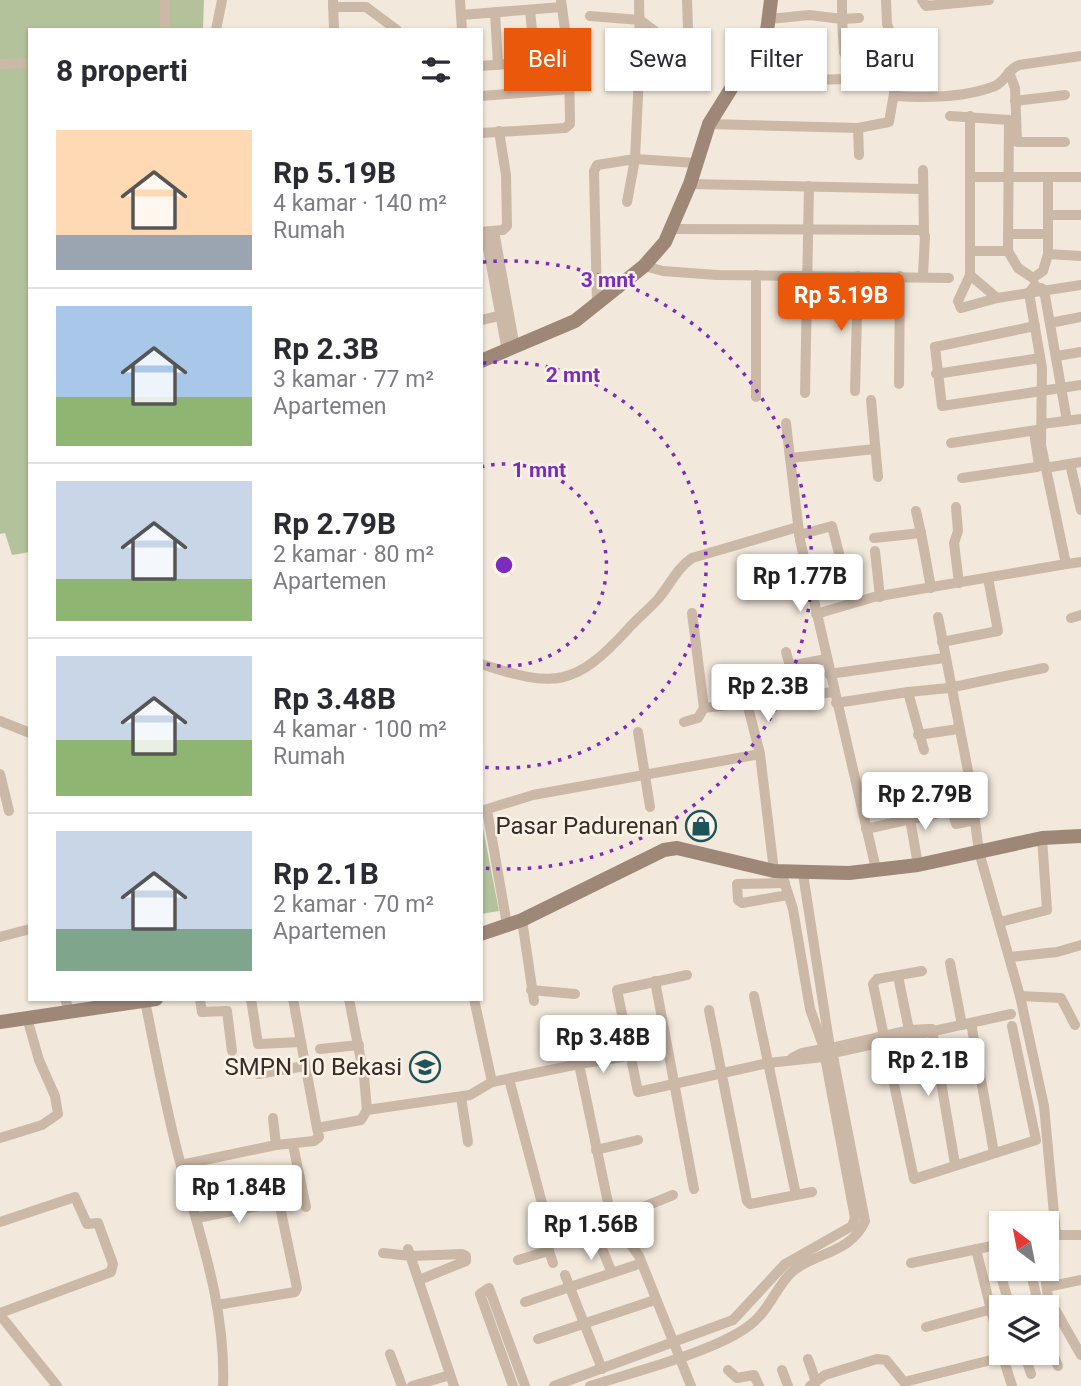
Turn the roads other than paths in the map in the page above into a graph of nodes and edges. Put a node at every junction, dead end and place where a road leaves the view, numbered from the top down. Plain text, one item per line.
1 (165, 0) edge
2 (222, 0) edge
3 (460, 0) edge
4 (639, 0) edge
5 (687, 0) edge
6 (771, 0) edge
7 (842, 0) edge
8 (886, 0) edge
9 (922, 0) edge
10 (989, 0) edge
11 (333, 3) edge
12 (561, 4) edge
13 (530, 10) junction
14 (495, 12) junction
15 (461, 15) junction
16 (590, 16) dead end
17 (859, 18) dead end
18 (770, 19) junction
19 (842, 19) junction
20 (640, 20) junction
21 (165, 28) edge
22 (216, 28) edge
23 (334, 28) edge
24 (394, 28) edge
25 (462, 28) edge
26 (532, 28) edge
27 (564, 28) edge
28 (651, 28) edge
29 (688, 28) edge
30 (766, 28) edge
31 (843, 28) edge
32 (888, 28) edge
33 (1081, 56) edge
34 (28, 63) edge
35 (0, 64) edge
36 (498, 65) junction
37 (504, 65) edge
38 (483, 66) edge
39 (1009, 72) junction
40 (545, 91) edge
41 (570, 91) edge
42 (730, 91) edge
43 (897, 91) edge
44 (1065, 95) dead end
45 (483, 96) edge
46 (896, 96) junction
47 (1015, 101) junction
48 (950, 116) dead end
49 (970, 116) junction
50 (709, 124) junction
51 (858, 128) junction
52 (499, 131) junction
53 (483, 133) edge
54 (1065, 142) dead end
55 (859, 155) dead end
56 (696, 163) junction
57 (634, 164) junction
58 (923, 170) dead end
59 (970, 177) junction
60 (1008, 177) junction
61 (1048, 177) junction
62 (1081, 177) edge
63 (690, 184) junction
64 (809, 186) junction
65 (922, 189) junction
66 (627, 202) dead end
67 (1048, 215) junction
68 (1081, 215) edge
69 (671, 229) junction
70 (808, 230) junction
71 (487, 232) edge
72 (924, 232) junction
73 (1008, 234) junction
74 (1048, 234) junction
75 (970, 251) junction
76 (1008, 251) junction
77 (1048, 254) junction
78 (1081, 256) edge
79 (644, 265) junction
80 (756, 275) junction
81 (807, 275) junction
82 (923, 275) junction
83 (970, 275) junction
84 (858, 276) junction
85 (900, 276) junction
86 (949, 278) dead end
87 (1081, 285) edge
88 (1035, 286) junction
89 (997, 298) junction
90 (597, 304) junction
91 (506, 314) junction
92 (1081, 317) edge
93 (483, 320) edge
94 (1050, 323) junction
95 (1035, 326) junction
96 (511, 349) junction
97 (1081, 352) edge
98 (1057, 356) junction
99 (1040, 358) junction
100 (483, 360) edge
101 (936, 374) junction
102 (899, 384) dead end
103 (1081, 385) edge
104 (1062, 388) junction
105 (855, 391) dead end
106 (1044, 391) junction
107 (805, 393) dead end
108 (757, 397) dead end
109 (871, 400) dead end
110 (1081, 419) edge
111 (1067, 421) junction
112 (786, 423) dead end
113 (1039, 428) junction
114 (951, 443) dead end
115 (875, 449) junction
116 (790, 458) junction
117 (1076, 463) edge
118 (1051, 467) dead end
119 (878, 477) dead end
120 (962, 478) dead end
121 (1080, 505) edge
122 (956, 507) dead end
123 (916, 511) dead end
124 (799, 531) junction
125 (921, 533) junction
126 (874, 538) dead end
127 (875, 551) dead end
128 (1081, 562) edge
129 (1066, 564) junction
130 (988, 578) junction
131 (846, 581) dead end
132 (959, 583) junction
133 (931, 589) junction
134 (880, 597) junction
135 (692, 613) dead end
136 (816, 614) junction
137 (937, 617) dead end
138 (942, 642) junction
139 (786, 652) dead end
140 (944, 658) junction
141 (483, 664) edge
142 (827, 665) junction
143 (1044, 668) dead end
144 (801, 669) dead end
145 (949, 688) junction
146 (833, 692) junction
147 (908, 692) junction
148 (747, 703) junction
149 (836, 704) junction
150 (704, 708) junction
151 (0, 721) edge
152 (684, 722) dead end
153 (958, 729) junction
154 (28, 732) edge
155 (638, 732) dead end
156 (918, 735) junction
157 (924, 750) dead end
158 (760, 754) junction
159 (0, 774) edge
160 (647, 776) junction
161 (650, 807) dead end
162 (9, 811) dead end
163 (484, 811) edge
164 (910, 819) junction
165 (974, 820) junction
166 (866, 829) junction
167 (1081, 836) edge
168 (1042, 838) junction
169 (979, 852) junction
170 (918, 865) junction
171 (876, 869) junction
172 (803, 874) junction
173 (777, 877) junction
174 (788, 895) junction
175 (772, 898) junction
176 (806, 907) junction
177 (793, 909) junction
178 (522, 920) junction
179 (1000, 922) junction
180 (507, 925) junction
181 (28, 930) edge
182 (483, 933) edge
183 (0, 937) edge
184 (1081, 945) edge
185 (1010, 957) junction
186 (950, 963) dead end
187 (922, 971) dead end
188 (687, 975) dead end
189 (898, 976) junction
190 (655, 981) junction
191 (531, 990) junction
192 (575, 994) dead end
193 (754, 996) dead end
194 (1020, 996) junction
195 (129, 1001) edge
196 (145, 1001) edge
197 (200, 1001) edge
198 (251, 1001) edge
199 (293, 1001) edge
200 (349, 1001) edge
201 (474, 1001) edge
202 (534, 1001) dead end
203 (67, 1005) edge
204 (709, 1010) dead end
205 (1011, 1014) dead end
206 (27, 1017) junction
207 (0, 1022) edge
208 (967, 1024) junction
209 (1075, 1025) dead end
210 (1012, 1026) dead end
211 (909, 1030) junction
212 (934, 1031) junction
213 (886, 1039) junction
214 (300, 1042) junction
215 (359, 1045) junction
216 (320, 1049) dead end
217 (232, 1051) dead end
218 (828, 1052) junction
219 (623, 1057) dead end
220 (768, 1063) junction
221 (579, 1064) junction
222 (305, 1066) junction
223 (722, 1072) junction
224 (258, 1074) dead end
225 (509, 1079) junction
226 (492, 1082) junction
227 (674, 1082) junction
228 (461, 1097) junction
229 (367, 1110) junction
230 (273, 1118) dead end
231 (317, 1128) junction
232 (0, 1138) edge
233 (638, 1140) dead end
234 (468, 1142) dead end
235 (276, 1145) junction
236 (293, 1145) junction
237 (596, 1150) junction
238 (995, 1153) junction
239 (955, 1164) junction
240 (181, 1165) junction
241 (694, 1189) dead end
242 (812, 1192) dead end
243 (673, 1195) dead end
244 (796, 1195) junction
245 (306, 1207) dead end
246 (1050, 1211) edge
247 (197, 1218) junction
248 (0, 1222) edge
249 (625, 1232) junction
250 (1081, 1235) edge
251 (1059, 1236) edge
252 (598, 1239) dead end
253 (989, 1246) edge
254 (976, 1249) junction
255 (550, 1251) junction
256 (410, 1252) junction
257 (383, 1253) dead end
258 (518, 1260) dead end
259 (911, 1262) dead end
260 (553, 1263) dead end
261 (636, 1265) dead end
262 (788, 1268) junction
263 (611, 1273) junction
264 (565, 1275) dead end
265 (419, 1280) junction
266 (1081, 1280) edge
267 (1046, 1281) edge
268 (1047, 1286) junction
269 (570, 1287) junction
270 (1048, 1295) edge
271 (989, 1298) edge
272 (652, 1301) dead end
273 (525, 1302) dead end
274 (217, 1305) junction
275 (989, 1310) edge
276 (0, 1314) edge
277 (1059, 1321) edge
278 (584, 1324) junction
279 (926, 1327) dead end
280 (538, 1339) dead end
281 (1077, 1342) edge
282 (673, 1343) junction
283 (390, 1354) dead end
284 (1081, 1355) edge
285 (679, 1357) junction
286 (989, 1357) edge
287 (808, 1359) dead end
288 (1006, 1365) edge
289 (1028, 1365) edge
290 (602, 1369) junction
291 (729, 1370) dead end
292 (782, 1370) dead end
293 (1031, 1374) dead end
294 (450, 1375) junction
295 (738, 1382) edge
296 (900, 1382) edge
297 (813, 1384) edge
298 (57, 1386) edge
299 (223, 1386) edge
300 (402, 1386) edge
301 (412, 1386) edge
302 (454, 1386) edge
303 (513, 1386) edge
304 (525, 1386) edge
305 (554, 1386) edge
306 (590, 1386) edge
307 (691, 1386) edge
308 (759, 1386) edge
309 (788, 1386) edge
310 (1012, 1386) edge

1 - 21 street
2 - 22 street
3 - 15 street
4 - 20 street
5 - 29 street
6 - 18 main road
7 - 19 street
8 - 32 street
9 - 10 street
11 - 23 street
11 - 24 street
12 - 13 street
12 - 27 street
13 - 14 street
13 - 26 street
14 - 15 street
14 - 36 street
15 - 25 street
16 - 20 street
17 - 19 street
18 - 19 street
18 - 30 main road
19 - 31 street
20 - 28 street
20 - 57 street
33 - 39 street
34 - 35 street
36 - 37 street
36 - 38 street
39 - 46 street
39 - 47 street
40 - 45 street
41 - 52 street
42 - 50 main road
43 - 46 street
44 - 47 street
46 - 51 street
47 - 54 street
48 - 49 street
49 - 59 street
49 - 60 street
50 - 51 street
50 - 56 main road
51 - 55 street
52 - 53 street
52 - 71 street
56 - 57 street
56 - 63 main road
57 - 66 street
57 - 90 street
58 - 65 street
59 - 60 street
59 - 75 street
60 - 61 street
60 - 73 street
61 - 62 street
61 - 67 street
63 - 64 street
63 - 69 main road
64 - 65 street
64 - 70 street
65 - 72 street
67 - 68 street
67 - 74 street
69 - 70 street
69 - 79 main road
70 - 72 street
70 - 81 street
71 - 91 street
72 - 82 street
73 - 74 street
73 - 76 street
74 - 77 street
75 - 76 street
75 - 83 street
76 - 88 street
77 - 78 street
77 - 88 street
79 - 80 street
79 - 90 main road
80 - 81 street
80 - 108 street
81 - 84 street
81 - 107 street
82 - 85 street
82 - 86 street
83 - 89 street
83 - 89 street
84 - 85 street
84 - 105 street
85 - 102 street
87 - 88 street
88 - 89 street
88 - 94 street
88 - 95 street
90 - 96 main road
91 - 93 street
91 - 96 street
92 - 94 street
94 - 98 street
95 - 99 street
95 - 101 street
96 - 100 main road
97 - 98 street
98 - 104 street
99 - 101 street
99 - 106 street
101 - 106 street
103 - 104 street
104 - 106 street
104 - 111 street
106 - 113 street
109 - 115 street
110 - 111 street
111 - 113 street
112 - 116 street
113 - 114 street
113 - 120 street
113 - 129 street
115 - 116 street
115 - 119 street
116 - 124 street
117 - 118 street
117 - 121 street
122 - 132 street
123 - 125 street
124 - 131 street
124 - 136 street
124 - 141 street
125 - 126 street
125 - 133 street
127 - 134 street
128 - 129 street
129 - 130 street
130 - 132 street
130 - 138 street
132 - 133 street
133 - 134 street
134 - 136 street
135 - 150 street
136 - 142 street
137 - 138 street
138 - 140 street
139 - 142 street
140 - 142 street
140 - 145 street
142 - 144 street
142 - 146 street
143 - 145 street
145 - 147 street
145 - 153 street
146 - 148 street
146 - 149 street
147 - 149 street
147 - 156 street
148 - 150 street
148 - 158 street
149 - 166 street
150 - 152 street
151 - 154 street
153 - 156 street
153 - 165 street
155 - 160 street
156 - 157 street
158 - 160 street
158 - 173 street
159 - 162 street
160 - 161 street
160 - 163 street
163 - 180 street
164 - 165 street
164 - 166 street
164 - 170 street
165 - 169 street
166 - 171 street
167 - 168 main road
168 - 169 main road
168 - 179 street
169 - 170 main road
169 - 179 street
170 - 171 main road
171 - 172 main road
172 - 173 main road
172 - 176 street
173 - 174 street
173 - 175 street
173 - 175 street
173 - 178 main road
174 - 175 street
174 - 177 street
176 - 177 street
176 - 218 street
177 - 218 street
178 - 180 main road
178 - 191 street
179 - 185 street
180 - 182 main road
181 - 183 street
184 - 185 street
185 - 194 street
186 - 208 street
187 - 189 street
188 - 190 street
189 - 211 street
189 - 213 street
190 - 227 street
190 - 227 street
191 - 192 street
191 - 202 street
193 - 220 street
194 - 209 street
194 - 246 street
195 - 203 main road
196 - 240 street
197 - 217 street
198 - 214 street
199 - 214 street
200 - 215 street
201 - 226 street
203 - 206 main road
204 - 223 street
205 - 208 street
206 - 207 main road
206 - 232 street
208 - 212 street
208 - 238 street
210 - 238 street
211 - 212 street
211 - 213 street
212 - 213 street
212 - 239 street
213 - 218 street
213 - 239 street
214 - 222 street
215 - 216 street
215 - 229 street
218 - 220 street
218 - 262 street
219 - 221 street
220 - 223 street
220 - 244 street
221 - 225 street
221 - 237 street
222 - 224 street
222 - 231 street
223 - 227 street
223 - 244 street
225 - 226 street
225 - 255 street
226 - 228 street
227 - 241 street
228 - 229 street
228 - 234 street
229 - 231 street
230 - 235 street
231 - 236 street
233 - 237 street
235 - 236 street
235 - 240 street
236 - 245 street
237 - 249 street
238 - 239 street
240 - 247 street
242 - 244 street
243 - 249 street
247 - 274 street
247 - 274 street
248 - 276 street
249 - 282 street
250 - 251 street
252 - 263 street
253 - 254 street
254 - 259 street
254 - 271 street
255 - 258 street
255 - 260 street
256 - 257 street
256 - 265 street
256 - 265 street
261 - 263 street
262 - 282 street
262 - 285 street
263 - 269 street
264 - 269 street
265 - 294 street
266 - 268 street
267 - 268 street
268 - 270 street
269 - 273 street
269 - 278 street
272 - 278 street
274 - 299 street
275 - 279 street
276 - 298 street
277 - 281 street
278 - 280 street
278 - 290 street
281 - 284 street
282 - 285 street
282 - 290 street
283 - 300 street
285 - 306 street
285 - 307 street
286 - 296 street
287 - 297 street
288 - 310 street
289 - 293 street
290 - 305 street
291 - 295 street
292 - 309 street
294 - 301 street
294 - 302 street
295 - 308 street
296 - 297 street
303 - 304 street

